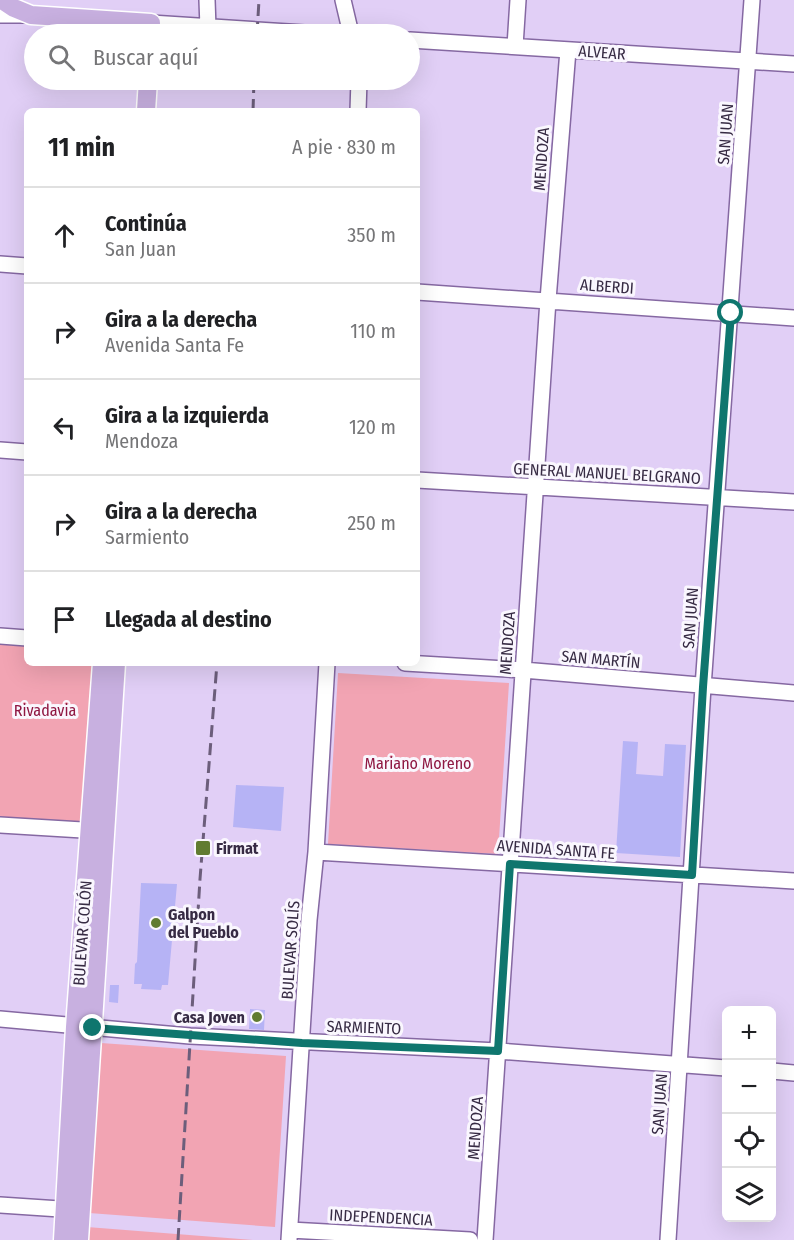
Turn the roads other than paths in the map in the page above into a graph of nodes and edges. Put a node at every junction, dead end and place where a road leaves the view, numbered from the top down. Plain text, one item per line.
1 (2, 0) edge
2 (207, 0) edge
3 (343, 0) edge
4 (518, 0) edge
5 (752, 0) edge
6 (0, 15) edge
7 (31, 15) junction
8 (108, 24) edge
9 (208, 24) edge
10 (349, 24) edge
11 (420, 41) edge
12 (515, 46) junction
13 (568, 50) junction
14 (748, 61) junction
15 (794, 64) edge
16 (147, 90) edge
17 (359, 90) edge
18 (146, 108) edge
19 (358, 108) edge
20 (0, 264) edge
21 (24, 266) edge
22 (420, 292) edge
23 (548, 300) junction
24 (731, 313) junction
25 (794, 318) edge
26 (0, 450) edge
27 (24, 452) edge
28 (420, 480) edge
29 (536, 486) junction
30 (718, 497) junction
31 (794, 502) edge
32 (0, 636) edge
33 (24, 638) edge
34 (420, 664) edge
35 (102, 666) edge
36 (116, 666) edge
37 (327, 666) edge
38 (523, 670) junction
39 (703, 687) junction
40 (794, 693) edge
41 (0, 825) edge
42 (97, 831) junction
43 (316, 852) junction
44 (510, 864) junction
45 (692, 875) junction
46 (794, 881) edge
47 (0, 1019) edge
48 (84, 1027) junction
49 (302, 1043) junction
50 (498, 1051) junction
51 (679, 1064) junction
52 (722, 1068) edge
53 (776, 1071) edge
54 (794, 1073) edge
55 (0, 1205) edge
56 (73, 1210) junction
57 (290, 1235) edge
58 (63, 1240) edge
59 (80, 1240) edge
60 (471, 1240) edge
61 (485, 1240) edge
62 (668, 1240) edge

1 - 7 main road
2 - 9 street
3 - 10 street
4 - 12 street
5 - 14 street, SAN JUAN
6 - 7 street
7 - 8 main road
11 - 12 street, ALVEAR
12 - 13 street, ALVEAR
13 - 14 street, ALVEAR
13 - 23 street, MENDOZA
14 - 15 street, ALVEAR
14 - 24 street, SAN JUAN
16 - 18 main road
17 - 19 street
20 - 21 street
22 - 23 street, ALBERDI
23 - 24 street, ALBERDI
23 - 29 street, MENDOZA
24 - 25 street, ALBERDI
24 - 30 street, SAN JUAN
26 - 27 street
28 - 29 street, GENERAL MANUEL BELGRANO
29 - 30 street, GENERAL MANUEL BELGRANO
29 - 38 street, MENDOZA
30 - 31 street, GENERAL MANUEL BELGRANO
30 - 39 street, SAN JUAN
32 - 33 street
34 - 38 street, SAN MARTÍN
35 - 42 main road, BULEVAR COLÓN
36 - 42 main road, BULEVAR COLÓN
37 - 43 street, BULEVAR SOLÍS
38 - 39 street, SAN MARTÍN
38 - 44 street, MENDOZA
39 - 40 street, SAN MARTÍN
39 - 45 street, SAN JUAN
41 - 42 street
42 - 48 main road, BULEVAR COLÓN
43 - 44 street, AVENIDA SANTA FE
43 - 49 street, BULEVAR SOLÍS
44 - 45 street, AVENIDA SANTA FE
44 - 50 street, MENDOZA
45 - 46 street, AVENIDA SANTA FE
45 - 51 street, SAN JUAN
47 - 48 street, SARMIENTO
48 - 49 street, SARMIENTO
48 - 56 main road, BULEVAR COLÓN
49 - 50 street, SARMIENTO
49 - 57 street, BULEVAR SOLÍS
50 - 51 street, SARMIENTO
50 - 61 street, MENDOZA
51 - 52 street, SARMIENTO
51 - 62 street, SAN JUAN
53 - 54 street
55 - 56 street
56 - 58 main road, BULEVAR COLÓN
56 - 59 main road, BULEVAR COLÓN
57 - 60 street, INDEPENDENCIA

